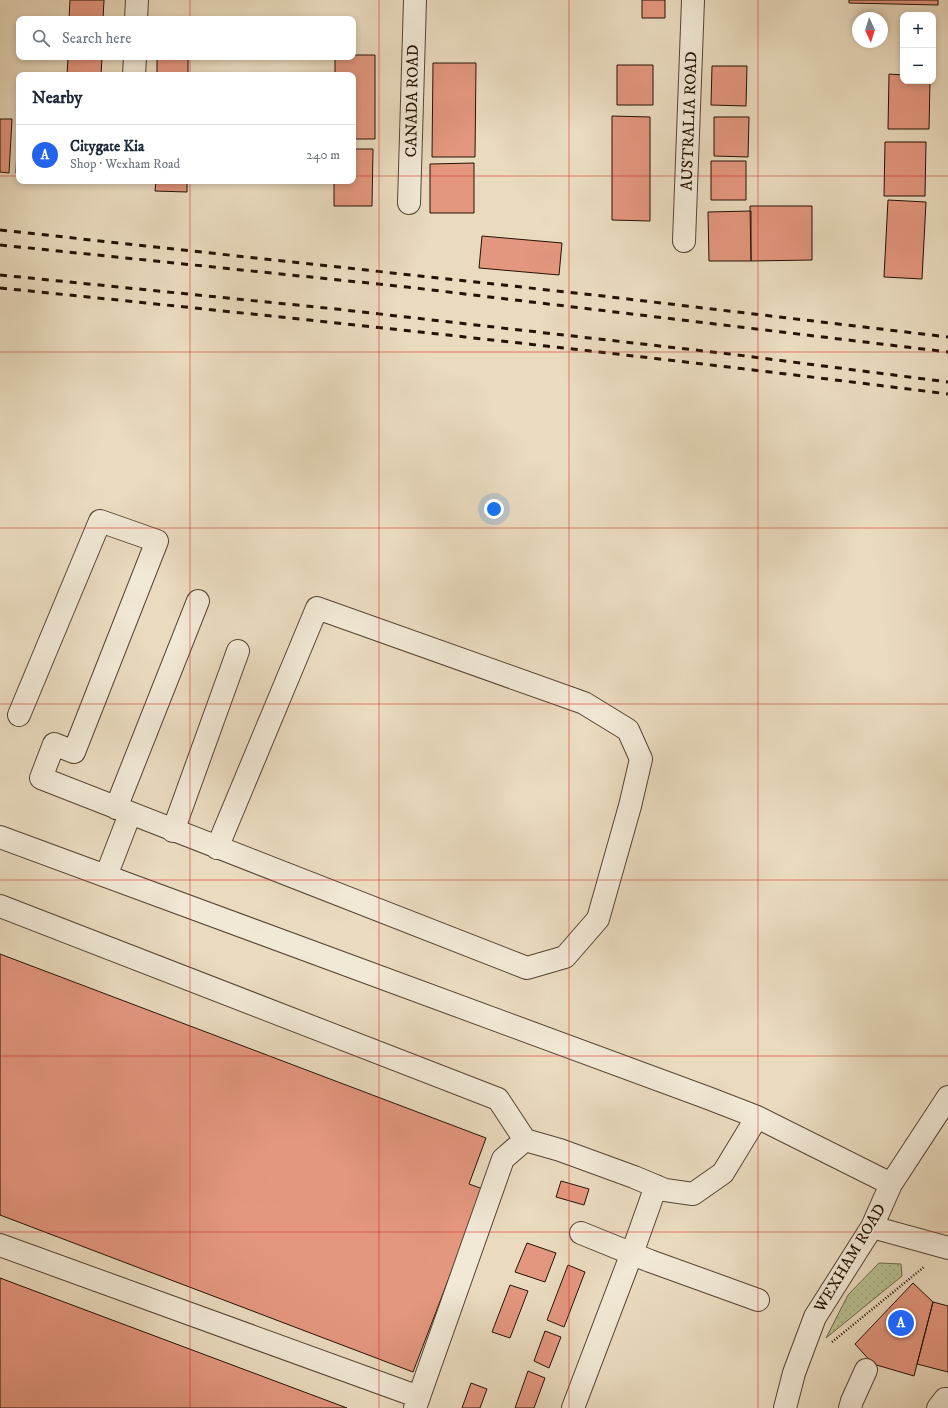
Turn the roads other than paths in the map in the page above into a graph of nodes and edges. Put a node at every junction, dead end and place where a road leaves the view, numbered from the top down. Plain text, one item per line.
1 (137, 0) edge
2 (415, 0) edge
3 (693, 0) edge
4 (136, 16) edge
5 (135, 60) edge
6 (134, 72) edge
7 (409, 203) dead end
8 (684, 241) dead end
9 (198, 601) dead end
10 (238, 651) dead end
11 (19, 714) dead end
12 (123, 811) junction
13 (173, 831) junction
14 (0, 837) edge
15 (217, 848) junction
16 (106, 876) junction
17 (0, 906) edge
18 (948, 1098) edge
19 (757, 1117) junction
20 (525, 1140) junction
21 (891, 1184) junction
22 (656, 1186) junction
23 (872, 1227) junction
24 (581, 1233) dead end
25 (0, 1245) edge
26 (947, 1248) edge
27 (631, 1254) junction
28 (758, 1300) dead end
29 (866, 1370) dead end
30 (948, 1398) edge
31 (417, 1403) edge
32 (573, 1408) edge
33 (785, 1408) edge
34 (850, 1408) edge
35 (938, 1408) edge

1 - 4 street
2 - 7 street, CANADA ROAD
3 - 8 street, AUSTRALIA ROAD
5 - 6 street
9 - 12 street
10 - 13 street
11 - 12 street
12 - 13 street
12 - 16 street
13 - 15 street
14 - 16 street
15 - 15 street
16 - 19 street
17 - 20 street
18 - 21 street, WEXHAM ROAD
19 - 21 street
19 - 22 street
20 - 22 street
20 - 31 street
21 - 23 street, WEXHAM ROAD
22 - 27 street
23 - 26 street
23 - 33 street, WEXHAM ROAD
24 - 27 street
25 - 31 street
27 - 28 street
27 - 32 street
29 - 34 street
30 - 35 street

